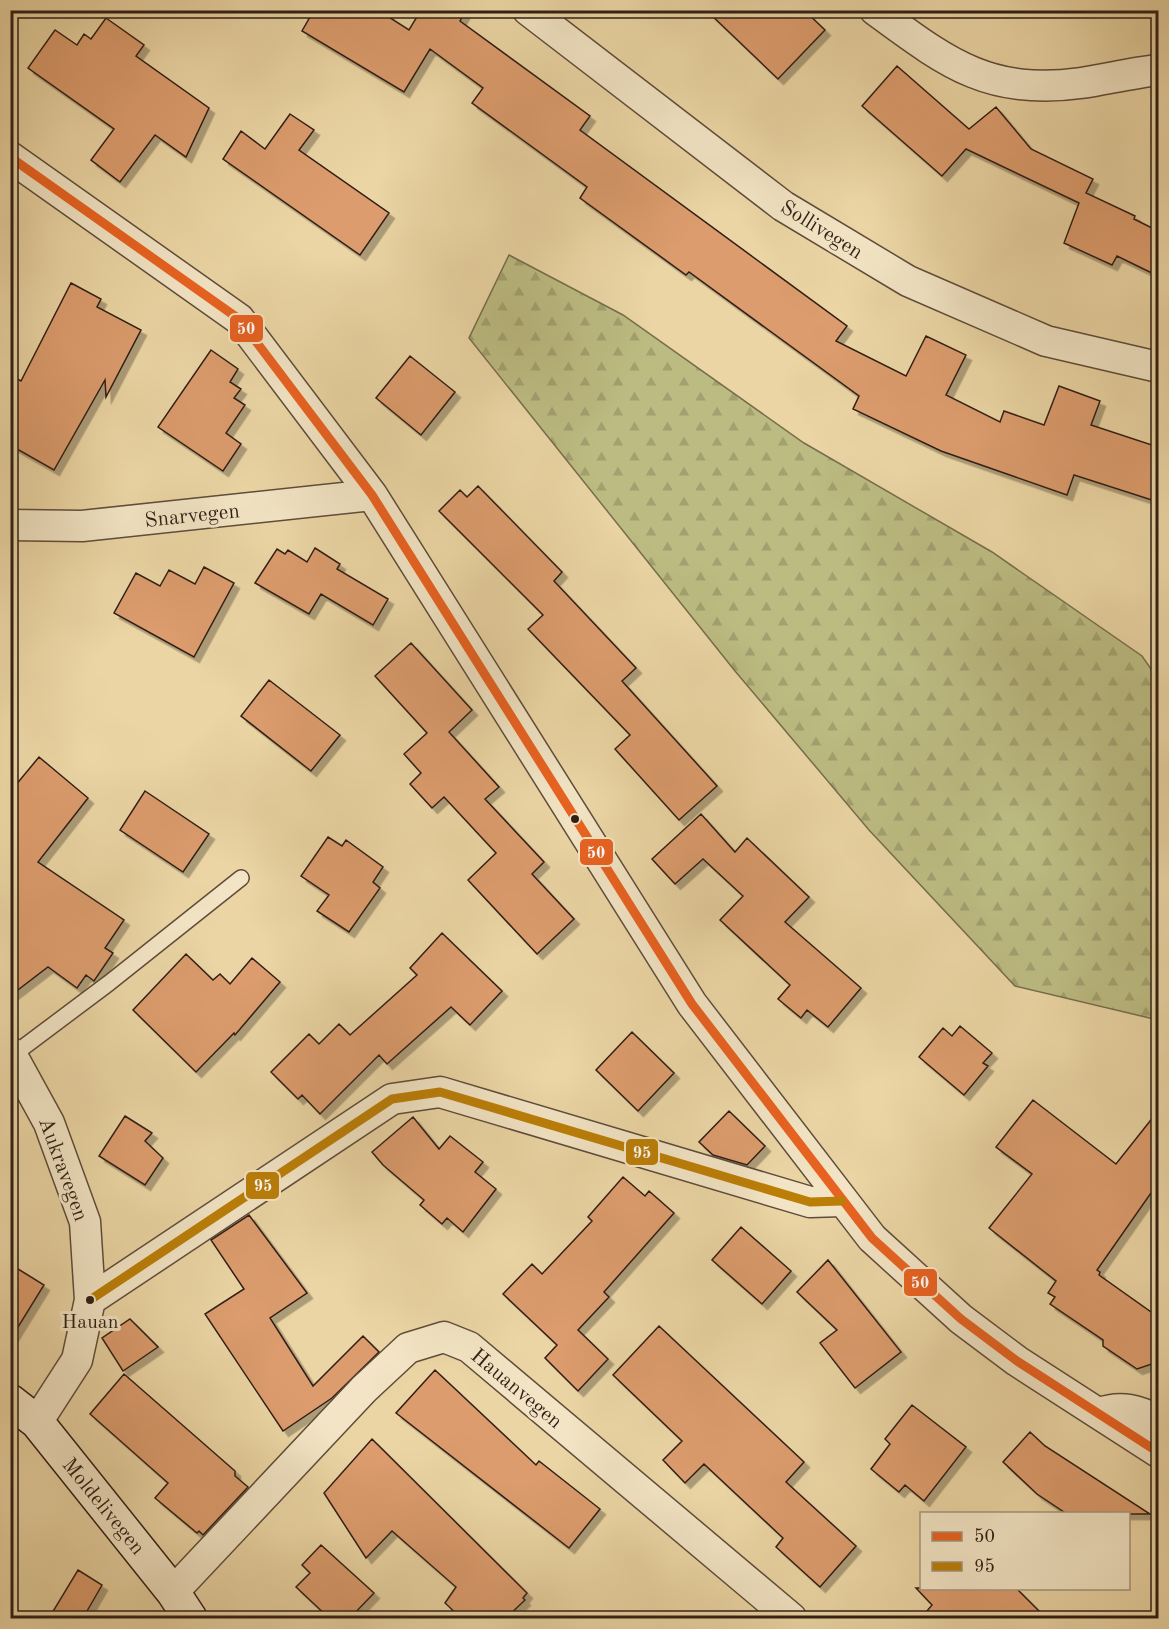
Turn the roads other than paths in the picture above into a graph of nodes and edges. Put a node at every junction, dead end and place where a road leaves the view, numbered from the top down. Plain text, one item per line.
1 (528, 10) edge
2 (875, 10) edge
3 (1158, 70) edge
4 (10, 157) edge
5 (1158, 367) edge
6 (372, 495) junction
7 (10, 525) edge
8 (241, 878) dead end
9 (12, 1053) edge
10 (842, 1201) junction
11 (90, 1300) junction
12 (10, 1401) edge
13 (1100, 1413) junction
14 (1158, 1420) edge
15 (37, 1422) junction
16 (1158, 1452) edge
17 (182, 1605) edge
18 (791, 1618) edge

1 - 5 street, Sollivegen
2 - 3 street
4 - 6 street
6 - 7 street, Snarvegen
6 - 10 street
8 - 9 lane, Aukravegen
9 - 11 street, Aukravegen
10 - 11 street
10 - 13 street
11 - 15 street, Aukravegen
12 - 15 main road, Moldelivegen
13 - 14 street
13 - 16 street
15 - 17 main road, Moldelivegen
17 - 18 street, Hauanvegen

